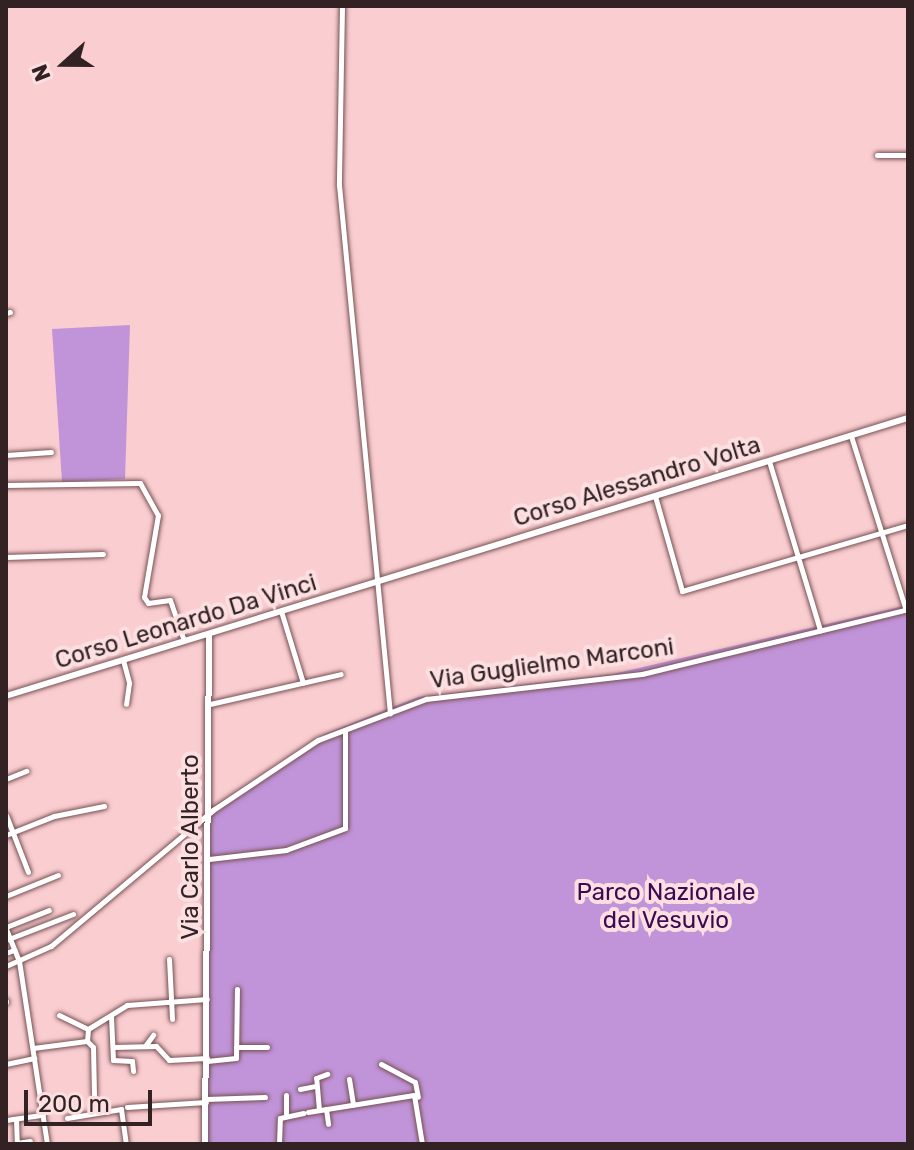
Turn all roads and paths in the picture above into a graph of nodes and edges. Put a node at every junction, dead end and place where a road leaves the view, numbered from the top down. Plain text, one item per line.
1 (342, 6) edge
2 (877, 155) dead end
3 (908, 155) edge
4 (908, 418) edge
5 (851, 436) junction
6 (51, 452) dead end
7 (6, 455) edge
8 (769, 461) junction
9 (6, 485) edge
10 (655, 496) junction
11 (908, 525) edge
12 (882, 533) junction
13 (103, 554) dead end
14 (6, 557) edge
15 (799, 559) junction
16 (377, 582) junction
17 (907, 609) edge
18 (281, 611) junction
19 (820, 630) junction
20 (209, 634) junction
21 (184, 641) junction
22 (123, 660) junction
23 (341, 674) dead end
24 (303, 683) junction
25 (6, 696) edge
26 (126, 704) dead end
27 (210, 704) junction
28 (390, 714) junction
29 (345, 731) junction
30 (26, 771) dead end
31 (6, 779) edge
32 (104, 806) dead end
33 (209, 814) junction
34 (6, 815) edge
35 (9, 834) edge
36 (209, 859) junction
37 (28, 872) dead end
38 (58, 875) dead end
39 (6, 896) edge
40 (49, 910) dead end
41 (73, 914) dead end
42 (6, 928) edge
43 (8, 940) edge
44 (14, 950) junction
45 (6, 953) edge
46 (169, 959) dead end
47 (19, 961) junction
48 (6, 966) edge
49 (237, 989) dead end
50 (208, 999) junction
51 (173, 1001) junction
52 (59, 1015) dead end
53 (111, 1015) junction
54 (172, 1019) dead end
55 (102, 1023) junction
56 (88, 1029) junction
57 (100, 1033) dead end
58 (153, 1035) dead end
59 (87, 1041) junction
60 (145, 1046) junction
61 (113, 1047) junction
62 (236, 1047) junction
63 (267, 1047) dead end
64 (33, 1048) junction
65 (34, 1058) junction
66 (207, 1060) junction
67 (6, 1064) edge
68 (381, 1064) dead end
69 (133, 1071) dead end
70 (327, 1074) dead end
71 (349, 1079) dead end
72 (315, 1086) junction
73 (300, 1089) dead end
74 (94, 1095) dead end
75 (286, 1095) dead end
76 (265, 1097) dead end
77 (418, 1097) junction
78 (206, 1100) junction
79 (353, 1105) junction
80 (127, 1107) dead end
81 (322, 1110) junction
82 (43, 1115) junction
83 (286, 1116) junction
84 (67, 1118) dead end
85 (19, 1119) junction
86 (6, 1120) edge
87 (328, 1124) dead end
88 (30, 1141) dead end
89 (17, 1143) edge
90 (47, 1144) edge
91 (126, 1144) edge
92 (205, 1144) edge
93 (279, 1144) edge
94 (422, 1144) edge

1 - 16 street
2 - 3 street
4 - 5 main road, Corso Alessandro Volta
5 - 8 main road, Corso Alessandro Volta
5 - 12 street
6 - 7 street
8 - 10 main road, Corso Alessandro Volta
8 - 15 street
9 - 21 street
10 - 15 street
10 - 16 main road, Corso Alessandro Volta
11 - 12 street
12 - 15 street
12 - 17 street
13 - 14 street
15 - 19 street
16 - 18 main road, Corso Leonardo Da Vinci
16 - 28 street
17 - 19 street, Via Guglielmo Marconi
18 - 20 main road, Corso Leonardo Da Vinci
18 - 24 street
19 - 28 street, Via Guglielmo Marconi
20 - 21 main road, Corso Leonardo Da Vinci
20 - 27 main road, Via Carlo Alberto
21 - 22 main road, Corso Leonardo Da Vinci
22 - 25 main road, Corso Leonardo Da Vinci
22 - 26 street
23 - 24 street
24 - 27 street
27 - 33 main road, Via Carlo Alberto
28 - 29 street, Via Guglielmo Marconi
29 - 33 street, Via Guglielmo Marconi
29 - 36 street
30 - 31 street
32 - 35 street
33 - 36 main road, Via Carlo Alberto
33 - 47 street, Via Guglielmo Marconi
34 - 35 street
35 - 37 street
36 - 50 main road, Via Carlo Alberto
38 - 39 street
40 - 42 street
41 - 43 street
42 - 43 street
43 - 44 street
44 - 45 street
44 - 47 street
46 - 51 street
47 - 48 street, Via Guglielmo Marconi
47 - 64 street
49 - 62 street
50 - 51 street
50 - 66 main road, Via Carlo Alberto
51 - 53 street
51 - 54 street
52 - 56 street
53 - 55 street
53 - 61 street
55 - 56 street
55 - 57 street
56 - 59 street
58 - 60 street
59 - 64 street
59 - 74 street
60 - 61 street
60 - 66 street
61 - 69 street
62 - 63 street
62 - 66 street
64 - 65 street
65 - 67 street
65 - 82 street
66 - 78 main road, Via Carlo Alberto
68 - 77 street
70 - 72 street
71 - 79 street
72 - 73 street
72 - 81 street
75 - 83 street
76 - 78 street
77 - 79 street
77 - 94 street
78 - 80 street
78 - 92 main road, Via Carlo Alberto
79 - 81 street
81 - 83 street
81 - 87 street
82 - 85 street
82 - 90 street
83 - 93 street
84 - 91 street
85 - 86 street
85 - 89 street
88 - 89 street

